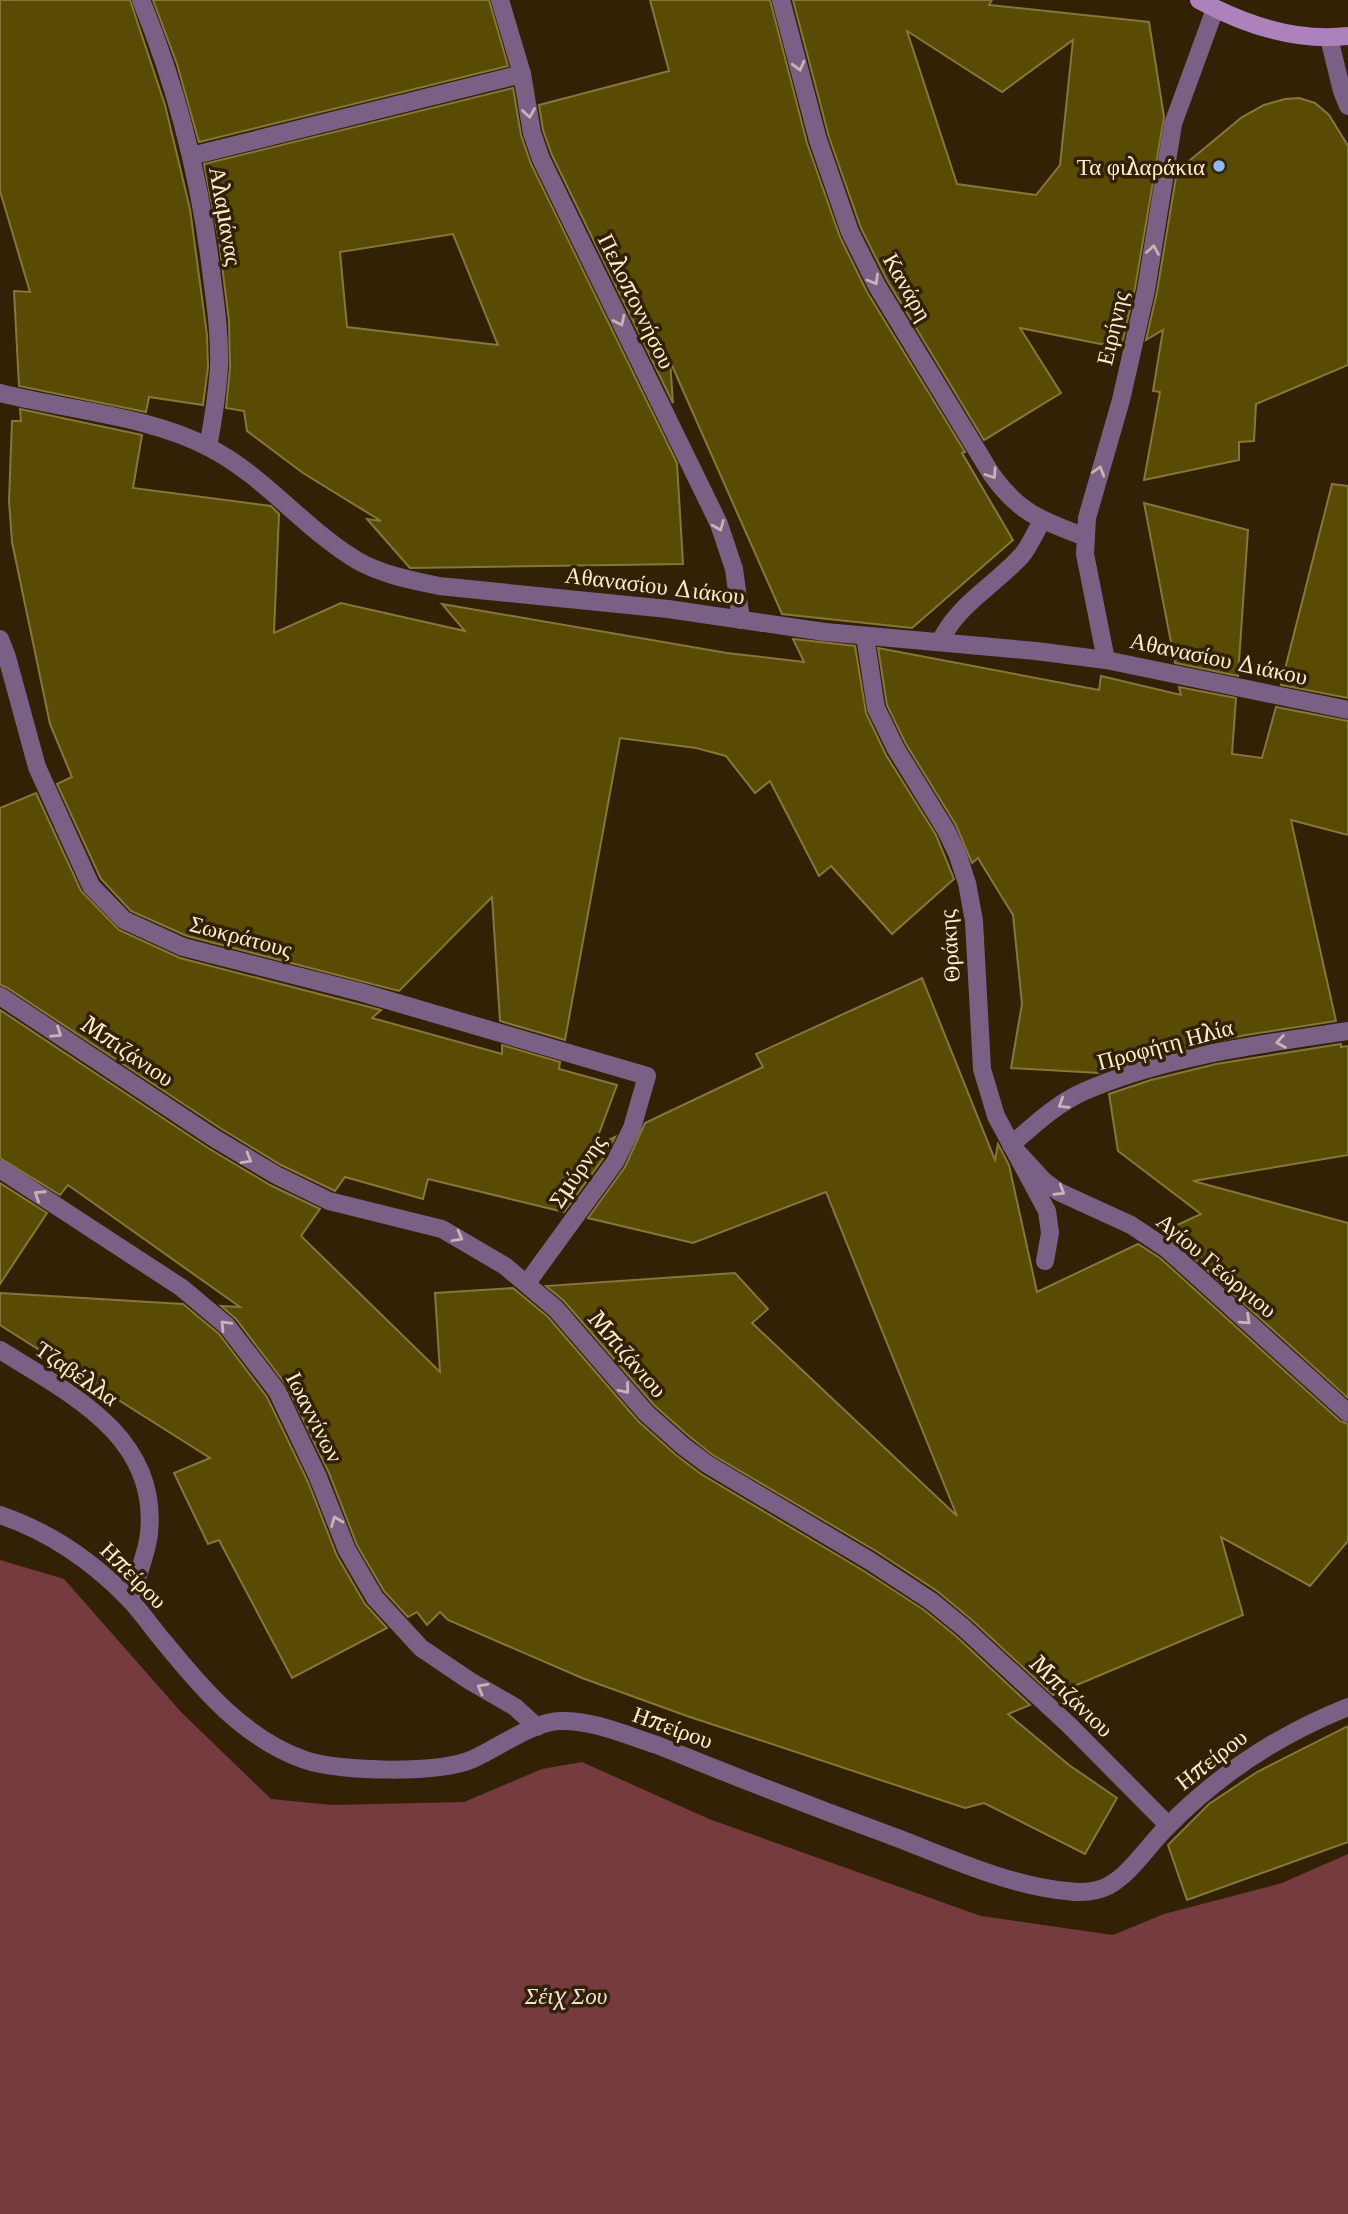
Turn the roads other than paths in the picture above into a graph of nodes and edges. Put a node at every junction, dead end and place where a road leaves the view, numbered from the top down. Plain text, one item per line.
1 (141, 0) edge
2 (500, 0) edge
3 (782, 0) edge
4 (1199, 0) edge
5 (1215, 9) junction
6 (1348, 36) edge
7 (1329, 38) junction
8 (522, 74) junction
9 (1348, 106) edge
10 (191, 156) junction
11 (0, 393) edge
12 (208, 447) junction
13 (1042, 520) junction
14 (1085, 537) junction
15 (741, 620) junction
16 (865, 636) junction
17 (0, 639) edge
18 (940, 642) junction
19 (1106, 660) junction
20 (1348, 710) edge
21 (0, 996) edge
22 (1348, 1031) edge
23 (647, 1076) joint
24 (1011, 1145) junction
25 (0, 1169) edge
26 (1045, 1261) dead end
27 (527, 1283) junction
28 (0, 1350) edge
29 (1348, 1413) edge
30 (0, 1515) edge
31 (130, 1600) junction
32 (1348, 1707) edge
33 (537, 1727) junction
34 (1168, 1825) junction

1 - 10 street, Αλαμάνας
2 - 8 street, Πελοποννήσου
3 -> 13 street, Κανάρη
4 - 5 main road
5 - 7 main road
14 -> 5 street, Ειρήνης
6 - 7 main road
7 - 9 street
8 - 10 street
8 -> 15 street, Πελοποννήσου
10 - 12 street, Αλαμάνας
11 - 12 street, Αθανασίου Διάκου
12 - 15 street, Αθανασίου Διάκου
13 - 14 street, Κανάρη
13 - 18 street
14 - 19 street, Ειρήνης
15 - 16 street, Αθανασίου Διάκου
16 - 18 street, Αθανασίου Διάκου
16 - 24 street, Θράκης
17 - 23 street, Σωκράτους
18 - 19 street, Αθανασίου Διάκου
19 - 20 street, Αθανασίου Διάκου
21 -> 27 street, Μπιζάνιου
22 -> 24 street, Προφήτη Ηλία
23 - 27 street, Σμύρνης
24 - 26 street, Θράκης
24 -> 29 street, Αγίου Γεώργιου
33 -> 25 street, Ιωαννίνων
27 -> 34 street, Μπιζάνιου
28 - 31 street, Τζαβέλλα
30 - 31 street, Ηπείρου
31 - 33 street, Ηπείρου
32 - 34 street, Ηπείρου
33 - 34 street, Ηπείρου

